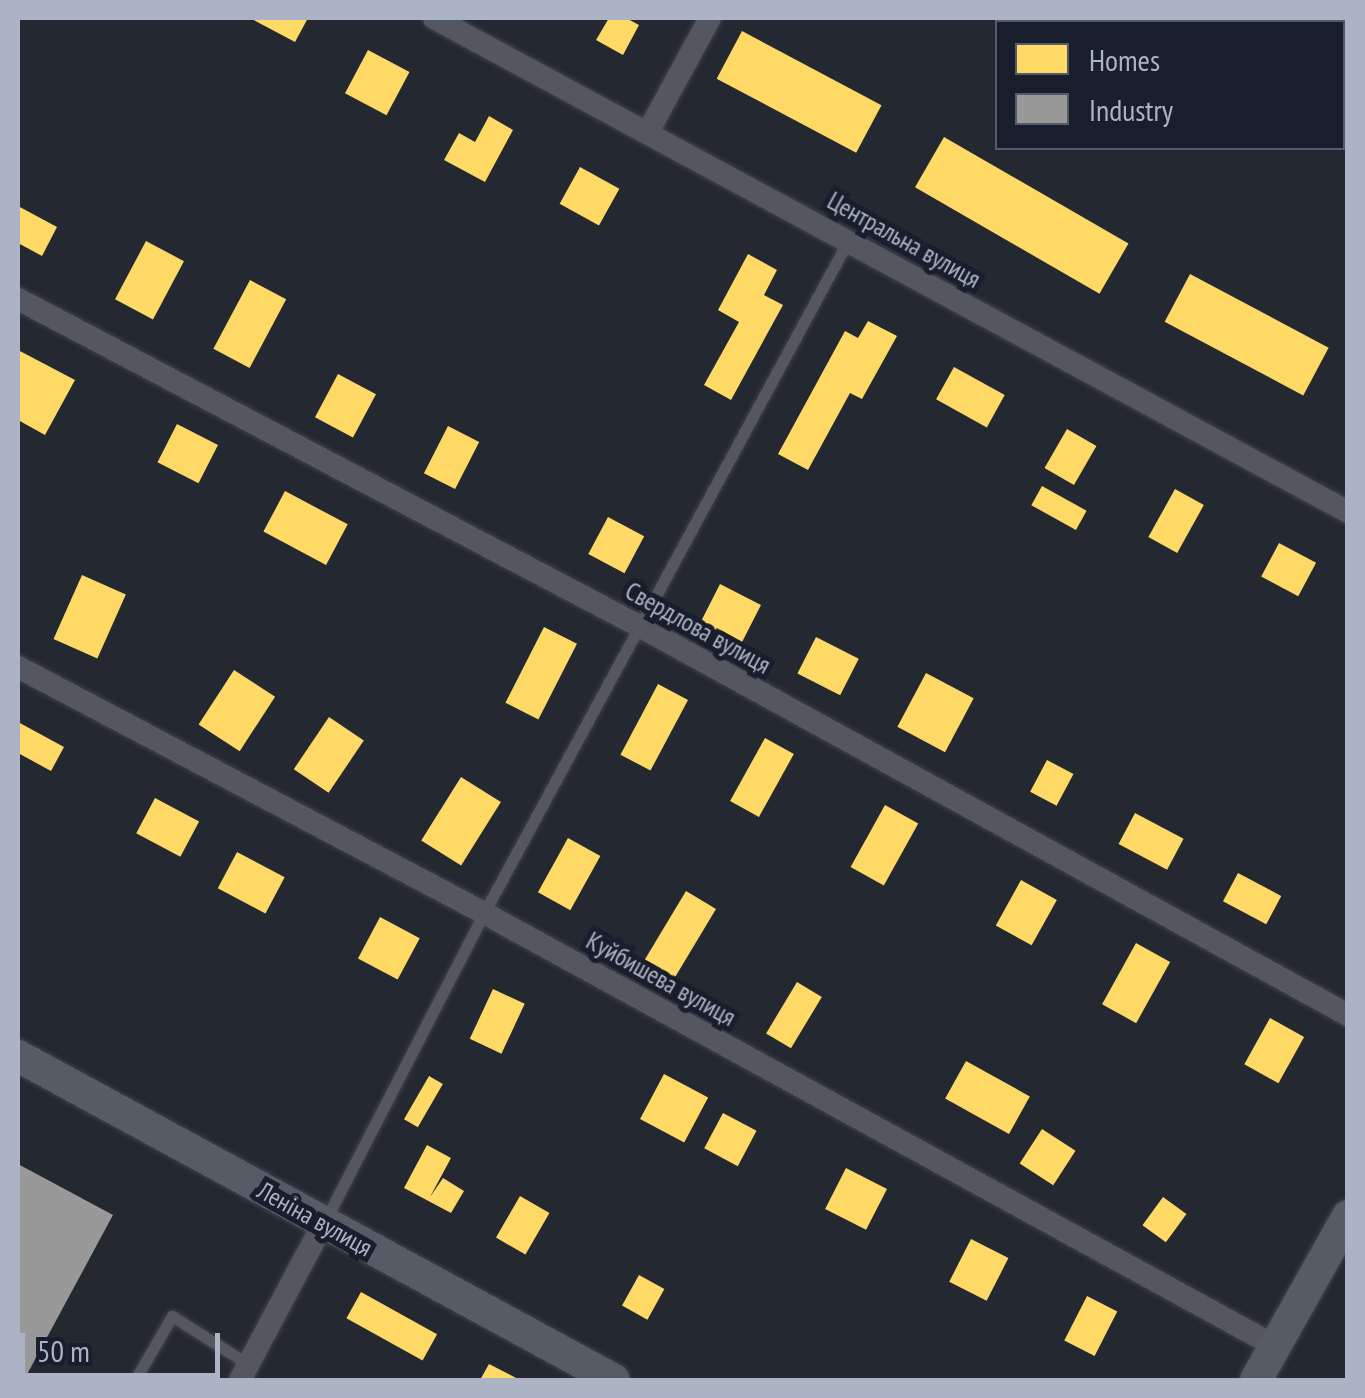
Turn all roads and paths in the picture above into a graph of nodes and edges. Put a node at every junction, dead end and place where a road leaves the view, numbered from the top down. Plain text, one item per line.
1 (434, 18) edge
2 (710, 18) edge
3 (648, 132) junction
4 (848, 241) junction
5 (18, 300) edge
6 (1348, 512) edge
7 (641, 627) junction
8 (18, 667) edge
9 (484, 914) junction
10 (1348, 1014) edge
11 (18, 1056) edge
12 (323, 1224) junction
13 (1344, 1232) edge
14 (1275, 1346) junction
15 (244, 1372) edge
16 (135, 1380) edge
17 (614, 1380) edge
18 (1256, 1380) edge

1 - 3 street, Центральна вулиця
2 - 3 street
3 - 4 street, Центральна вулиця
4 - 6 street, Центральна вулиця
4 - 7 lane
5 - 7 street, Свердлова вулиця
7 - 9 lane
7 - 10 street, Свердлова вулиця
8 - 9 street, Куйбишева вулиця
9 - 12 lane
9 - 14 street, Куйбишева вулиця
11 - 12 main road, Леніна вулиця
12 - 15 street
12 - 17 main road, Леніна вулиця
13 - 14 main road
14 - 18 main road
15 - 16 lane

